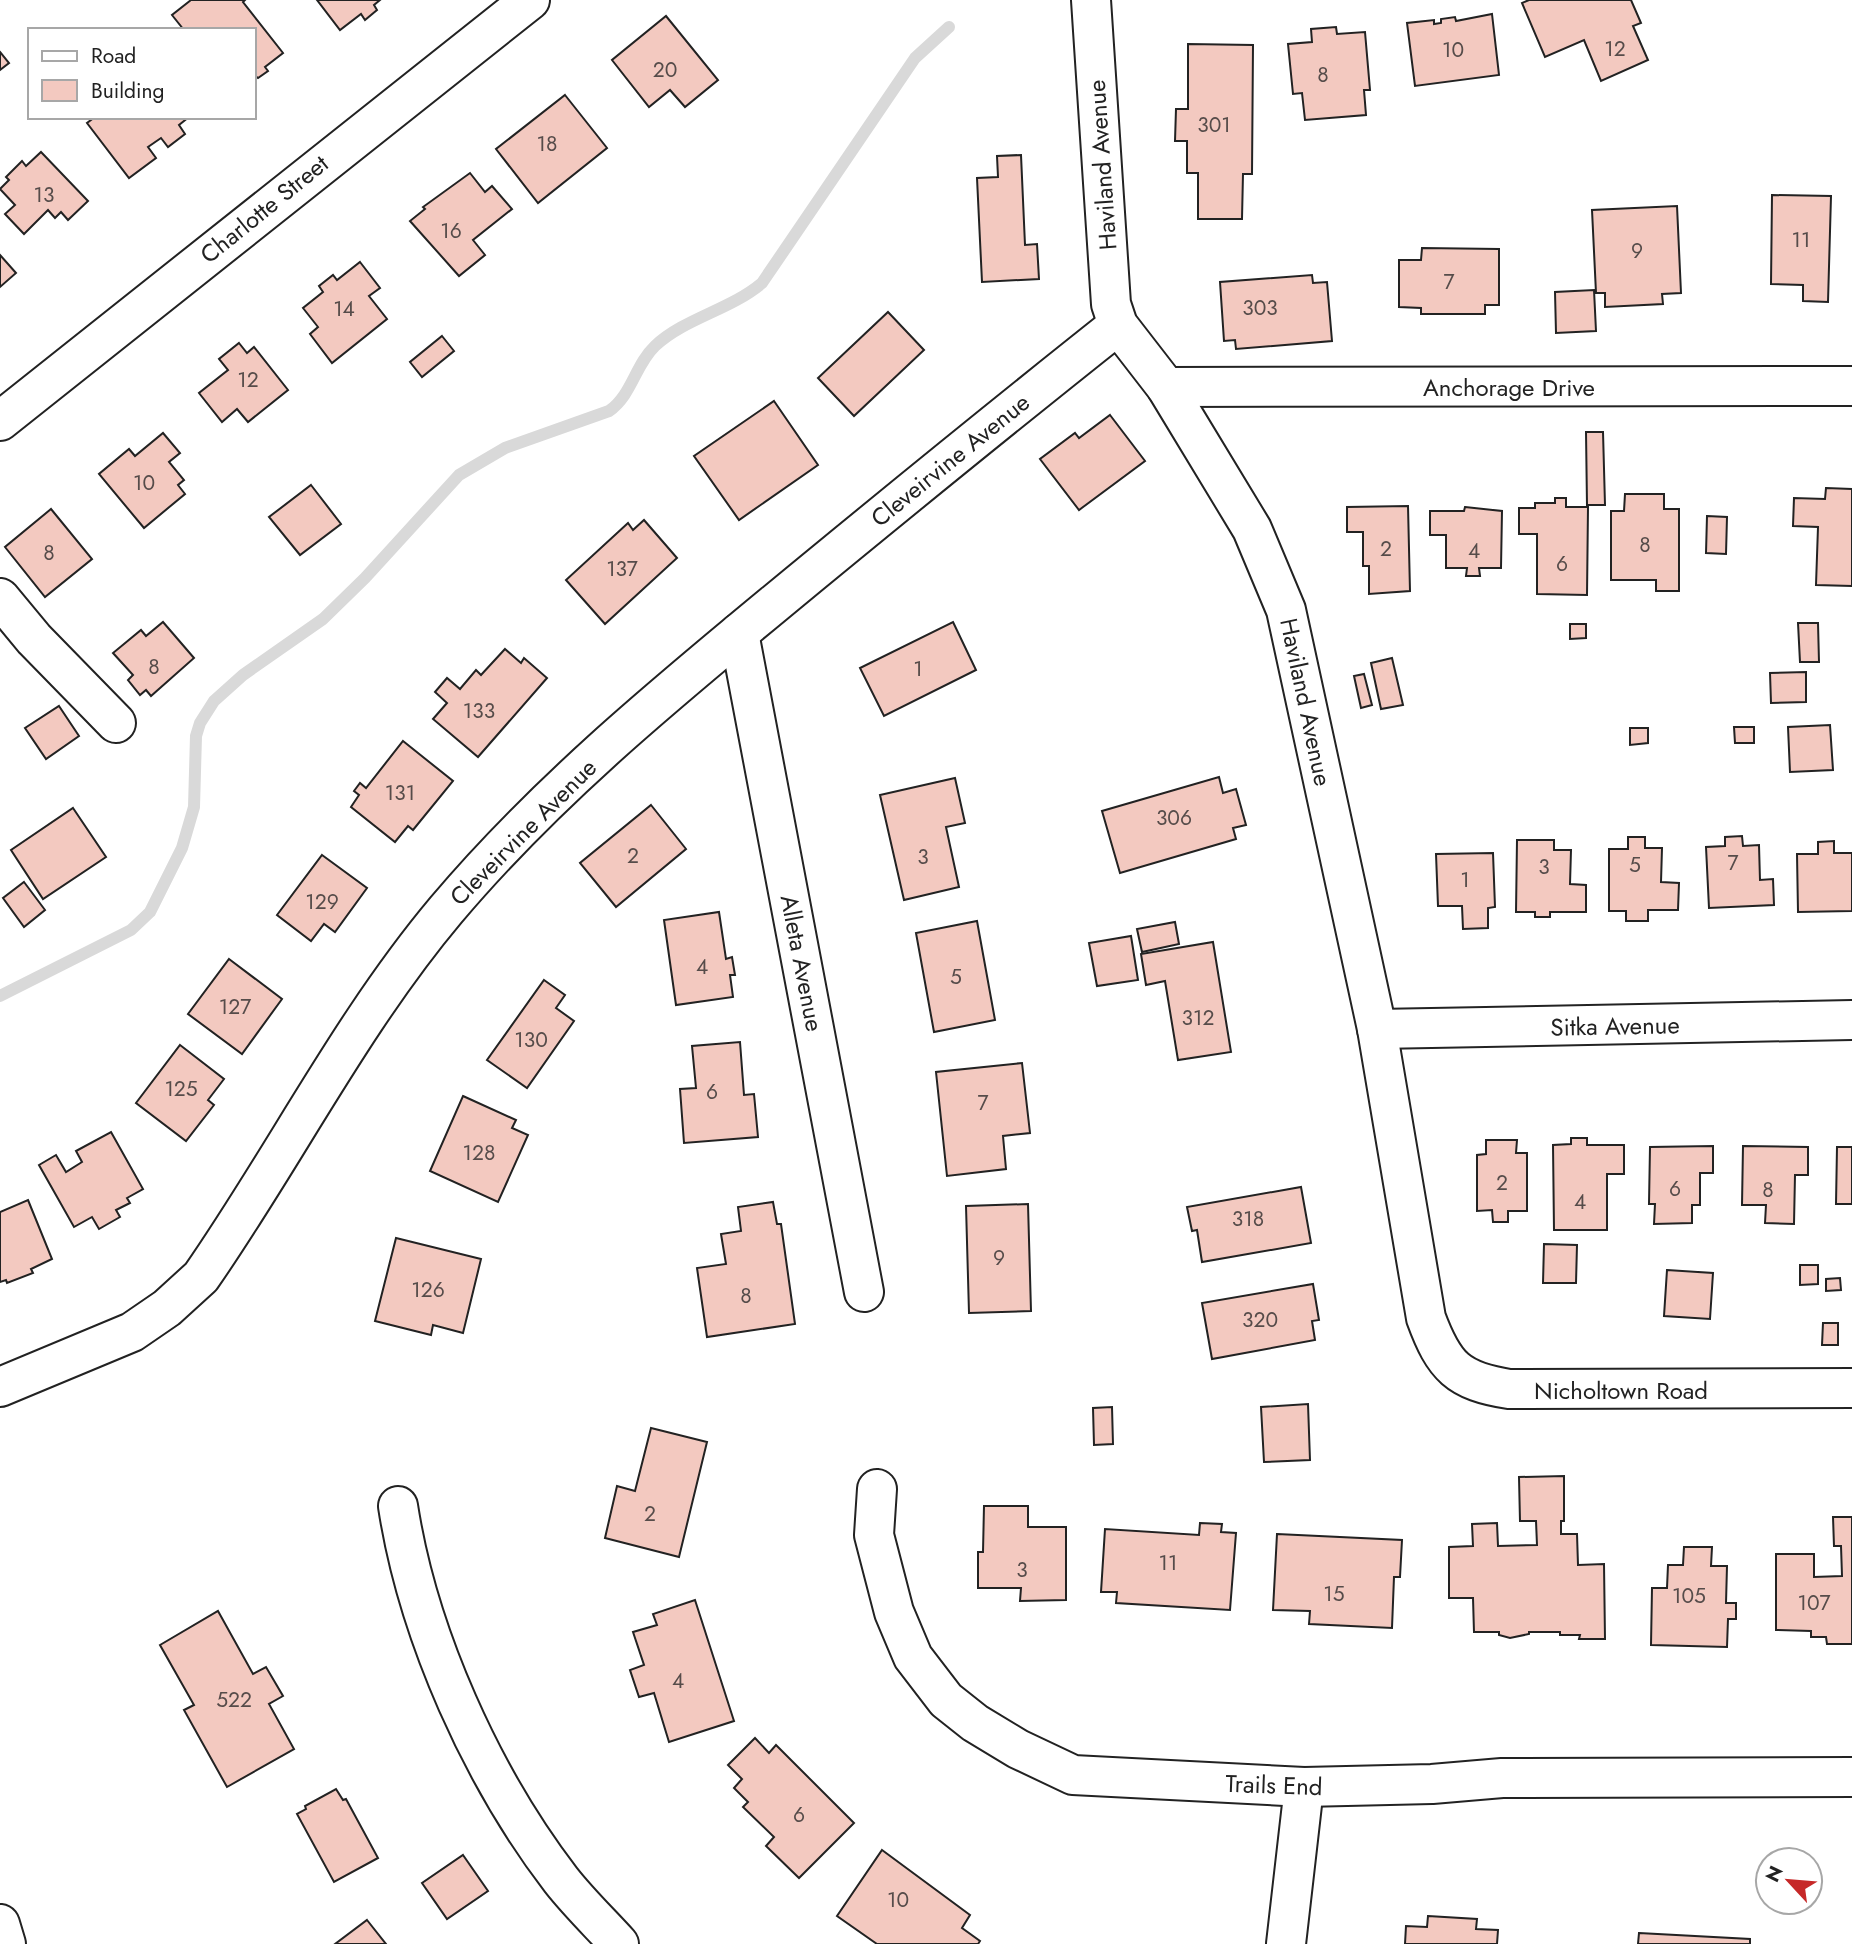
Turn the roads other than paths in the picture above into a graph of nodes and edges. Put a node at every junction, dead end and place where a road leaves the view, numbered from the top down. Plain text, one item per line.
1 (530, 0) edge
2 (1091, 0) edge
3 (1118, 325) junction
4 (1852, 386) edge
5 (1166, 387) junction
6 (0, 421) edge
7 (0, 598) edge
8 (739, 633) junction
9 (116, 723) dead end
10 (1852, 1020) edge
11 (1377, 1029) junction
12 (864, 1293) dead end
13 (1426, 1318) joint
14 (0, 1387) edge
15 (1852, 1388) edge
16 (877, 1489) dead end
17 (398, 1506) dead end
18 (1852, 1777) edge
19 (1304, 1787) junction
20 (0, 1924) edge
21 (6, 1944) edge
22 (619, 1944) edge
23 (1286, 1944) edge

1 - 6 street, Charlotte Street
2 - 3 street, Haviland Avenue
3 - 5 street, Haviland Avenue
3 - 8 street, Cleveirvine Avenue
4 - 5 street, Anchorage Drive
5 - 11 street, Haviland Avenue
7 - 9 street
8 - 12 street, Alleta Avenue
8 - 14 street, Cleveirvine Avenue
10 - 11 street, Sitka Avenue
11 - 13 street, Haviland Avenue
13 - 15 street, Nicholtown Road
16 - 19 street, Trails End
17 - 22 street
18 - 19 street, Trails End
19 - 23 street
20 - 21 street

